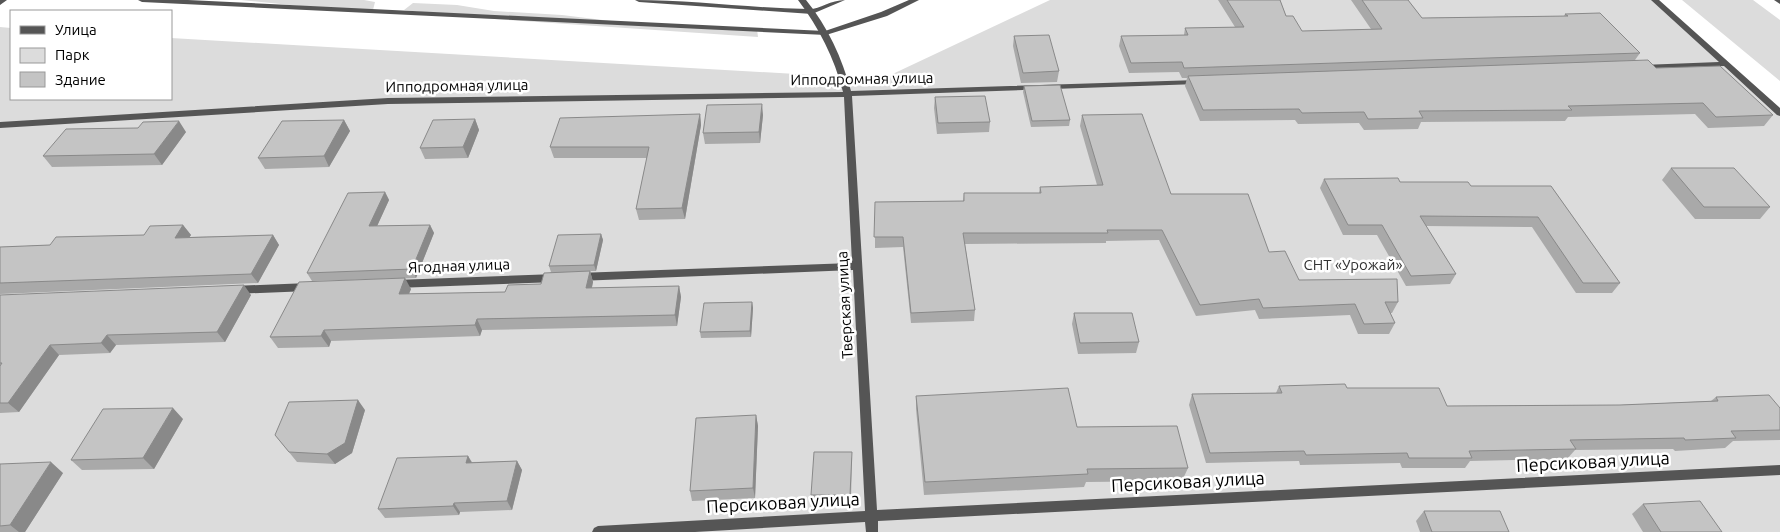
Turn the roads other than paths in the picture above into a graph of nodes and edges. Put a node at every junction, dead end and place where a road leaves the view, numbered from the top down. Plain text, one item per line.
1 (3, 0) edge
2 (142, 0) edge
3 (639, 0) edge
4 (802, 0) edge
5 (841, 0) edge
6 (915, 0) edge
7 (1656, 0) edge
8 (0, 3) edge
9 (812, 12) junction
10 (826, 33) junction
11 (1726, 64) junction
12 (1636, 67) edge
13 (1207, 82) edge
14 (848, 94) junction
15 (1780, 113) edge
16 (0, 125) edge
17 (858, 266) junction
18 (389, 284) edge
19 (319, 287) edge
20 (220, 290) edge
21 (1780, 470) edge
22 (871, 516) junction
23 (598, 532) edge
24 (872, 532) edge

1 - 8 street
2 - 10 street
3 - 9 street
4 - 9 street, Тверская улица
5 - 9 street
6 - 10 street
7 - 11 street
9 - 10 street, Тверская улица
10 - 14 street, Тверская улица
11 - 12 street
11 - 15 street
13 - 14 street, Ипподромная улица
14 - 16 street, Ипподромная улица
14 - 17 street, Тверская улица
17 - 18 street, Ягодная улица
17 - 22 street, Тверская улица
19 - 20 street
21 - 22 street, Персиковая улица
22 - 23 street, Персиковая улица
22 - 24 street, Тверская улица

